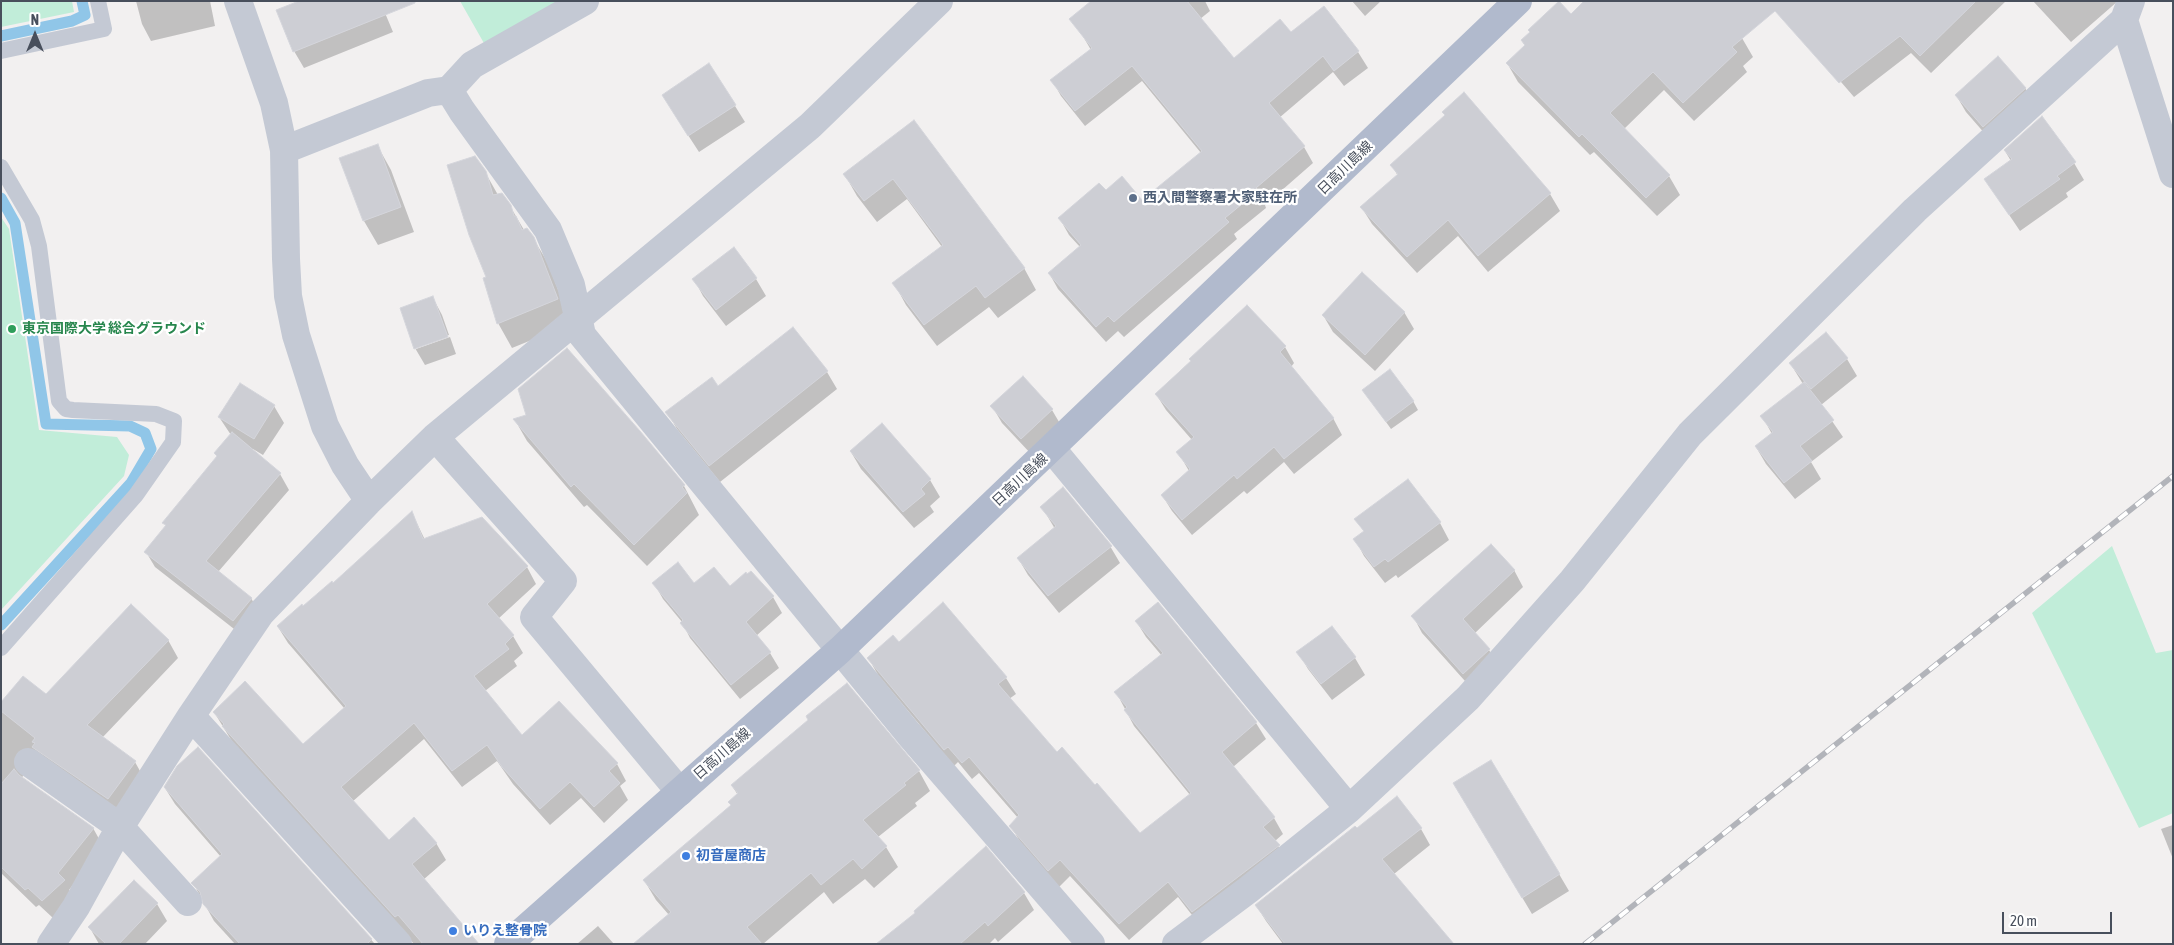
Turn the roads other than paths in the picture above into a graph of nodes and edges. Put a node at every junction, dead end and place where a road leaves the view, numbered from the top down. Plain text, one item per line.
1 (98, 1) edge
2 (238, 1) edge
3 (586, 1) edge
4 (938, 1) edge
5 (1518, 1) edge
6 (2128, 10) edge
7 (1, 51) edge
8 (449, 90) junction
9 (284, 150) junction
10 (1, 167) edge
11 (2173, 174) edge
12 (578, 318) junction
13 (435, 437) junction
14 (1052, 449) junction
15 (369, 501) junction
16 (1, 648) edge
17 (840, 650) junction
18 (191, 716) junction
19 (28, 762) dead end
20 (680, 792) junction
21 (1349, 809) junction
22 (120, 827) junction
23 (188, 902) dead end
24 (51, 944) edge
25 (398, 944) edge
26 (508, 944) edge
27 (1091, 944) edge
28 (1176, 944) edge

1 - 7 lane
2 - 9 street
3 - 8 street
4 - 12 street
5 - 14 main road, 日高川島線
6 - 11 street
6 - 21 street
8 - 9 street
8 - 12 street
9 - 15 street
10 - 16 lane
12 - 13 street
12 - 17 street
13 - 15 street
13 - 20 street
14 - 17 main road, 日高川島線
14 - 21 street
15 - 18 street
17 - 20 main road, 日高川島線
17 - 27 street
18 - 22 street
18 - 25 street
19 - 22 street
20 - 26 main road, 日高川島線
21 - 28 street
22 - 23 street
22 - 24 street

